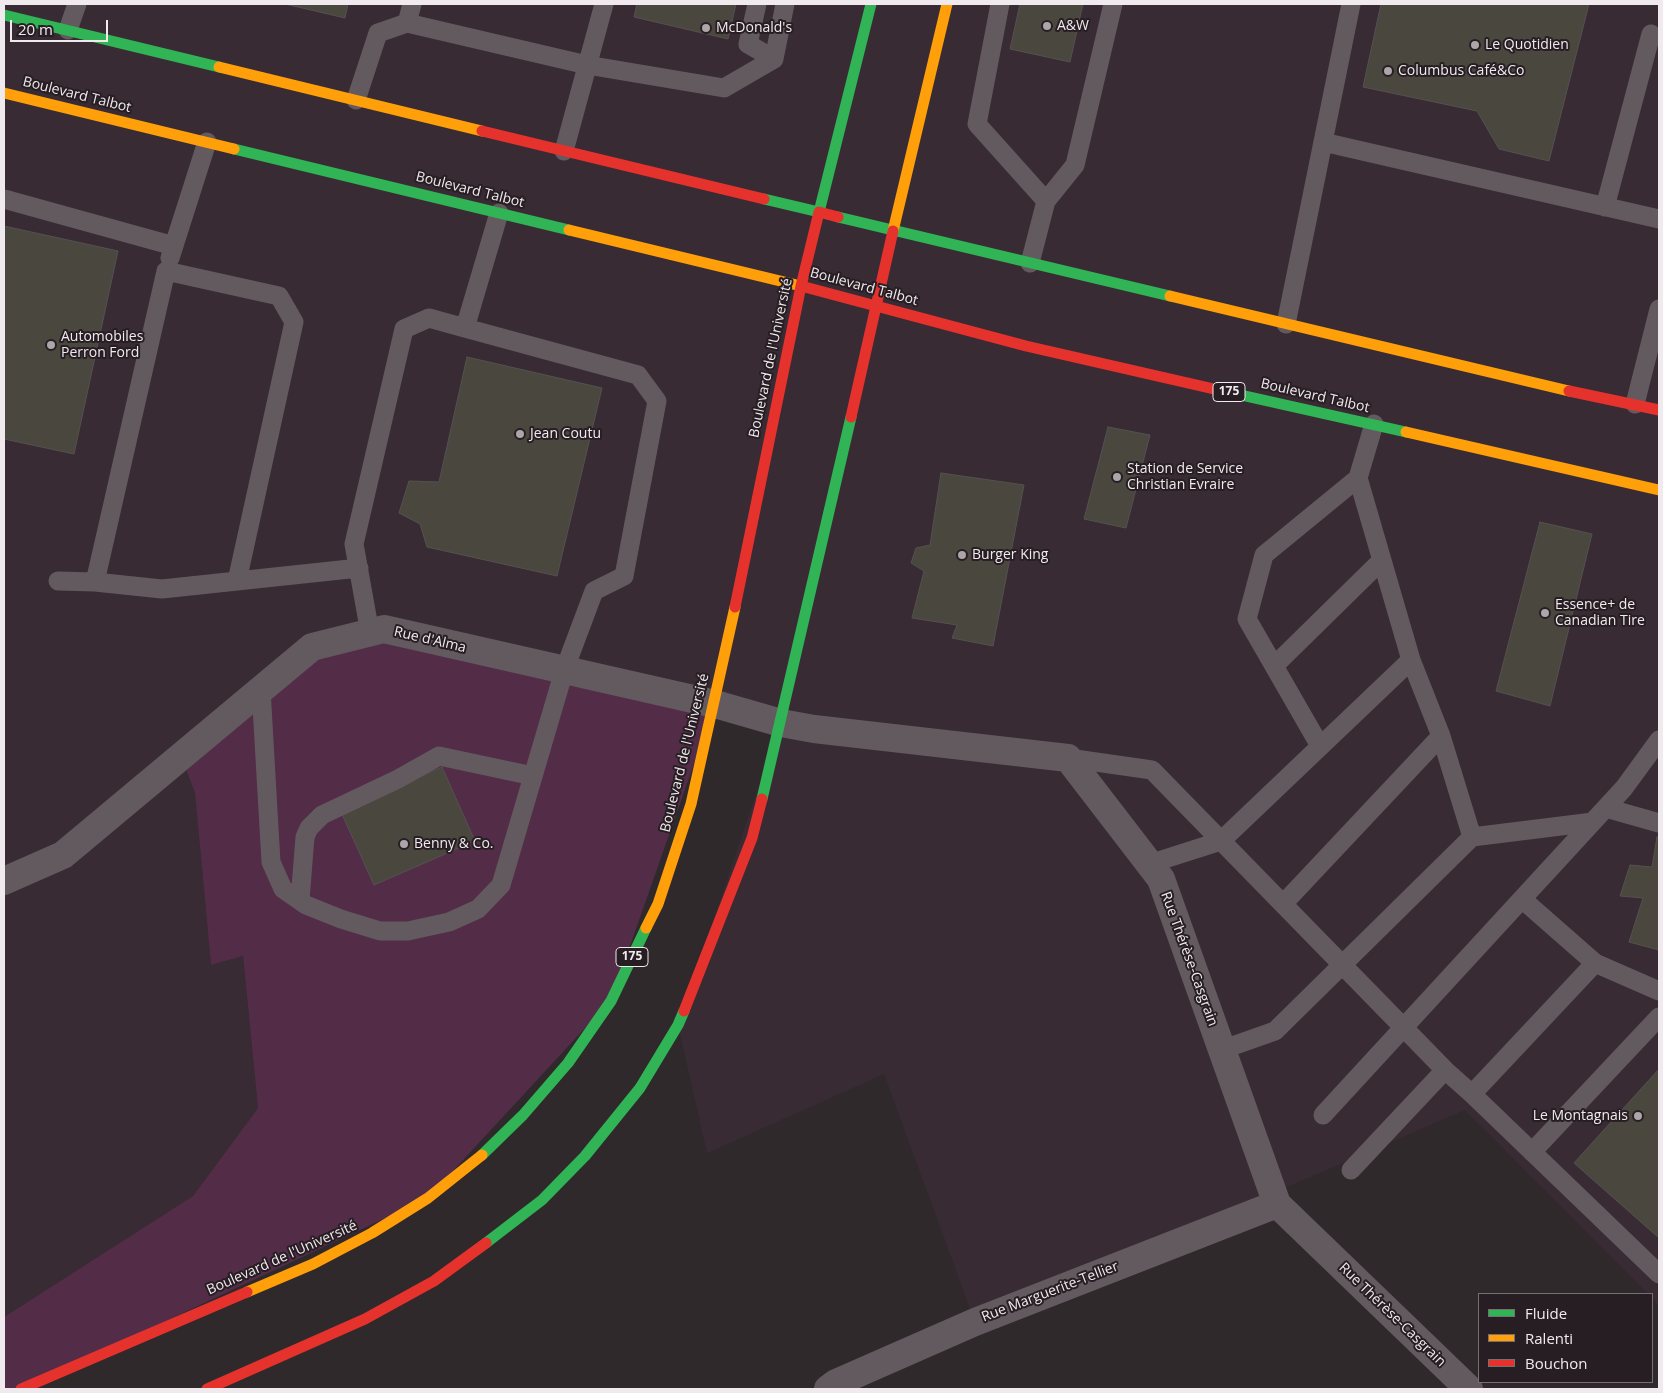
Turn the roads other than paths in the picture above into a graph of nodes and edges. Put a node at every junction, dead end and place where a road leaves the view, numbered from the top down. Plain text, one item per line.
1 (77, 4) edge
2 (412, 4) edge
3 (604, 4) edge
4 (757, 4) edge
5 (785, 4) edge
6 (871, 4) edge
7 (947, 4) edge
8 (1000, 4) edge
9 (1102, 4) edge
10 (1113, 4) edge
11 (1351, 4) edge
12 (4, 15) edge
13 (407, 23) junction
14 (68, 30) junction
15 (1650, 34) dead end
16 (774, 59) junction
17 (1101, 61) junction
18 (587, 65) junction
19 (4, 93) edge
20 (356, 100) junction
21 (207, 142) junction
22 (1323, 142) junction
23 (564, 151) junction
24 (4, 198) edge
25 (1046, 201) junction
26 (1605, 207) junction
27 (818, 212) junction
28 (499, 213) junction
29 (1659, 219) edge
30 (893, 231) junction
31 (174, 246) junction
32 (1030, 263) junction
33 (166, 271) junction
34 (801, 286) junction
35 (876, 305) junction
36 (1659, 309) edge
37 (1286, 324) junction
38 (464, 328) junction
39 (1636, 404) junction
40 (1659, 410) edge
41 (1374, 424) junction
42 (1358, 478) junction
43 (1659, 490) edge
44 (1382, 560) junction
45 (359, 568) junction
46 (237, 581) junction
47 (58, 582) dead end
48 (95, 582) junction
49 (370, 633) junction
50 (1411, 660) junction
51 (1274, 666) junction
52 (564, 671) junction
53 (261, 689) junction
54 (715, 704) junction
55 (781, 723) junction
56 (1441, 736) junction
57 (1659, 740) edge
58 (1320, 746) junction
59 (1068, 758) junction
60 (533, 776) junction
61 (1606, 808) junction
62 (1593, 822) junction
63 (1659, 823) edge
64 (1472, 837) junction
65 (1221, 841) junction
66 (1149, 864) junction
67 (4, 881) edge
68 (1522, 899) junction
69 (300, 900) junction
70 (1283, 904) junction
71 (1595, 963) junction
72 (1343, 965) junction
73 (1659, 991) edge
74 (1659, 1018) edge
75 (1404, 1028) junction
76 (1221, 1050) junction
77 (1445, 1070) junction
78 (1472, 1094) junction
79 (1323, 1115) dead end
80 (1532, 1152) junction
81 (1351, 1170) dead end
82 (1277, 1204) junction
83 (1659, 1274) edge
84 (21, 1389) edge
85 (207, 1389) edge
86 (828, 1389) edge
87 (1469, 1389) edge

1 - 14 lane
2 - 13 lane
3 - 18 lane
4 - 16 lane
5 - 16 lane
6 - 27 main road, Boulevard de l'Université
7 - 30 main road
8 - 25 lane
9 - 17 lane
10 - 17 lane
11 - 22 lane
12 - 14 main road
13 - 18 lane
13 - 20 lane
14 - 20 main road
15 - 26 lane
16 - 18 lane
17 - 25 lane
18 - 23 lane
19 - 21 main road, Boulevard Talbot
20 - 23 main road
21 - 28 main road, Boulevard Talbot
21 - 31 lane
22 - 26 lane
22 - 37 lane
23 - 27 main road
24 - 31 lane
25 - 32 lane
26 - 29 lane
27 - 30 main road
27 - 34 main road, Boulevard de l'Université / 175
28 - 34 main road, Boulevard Talbot
28 - 38 lane
30 - 32 main road
30 - 35 main road
31 - 33 lane
32 - 37 main road
33 - 46 lane
33 - 48 lane
34 - 35 main road, Boulevard Talbot / 175
34 - 54 main road, Boulevard de l'Université / 175
35 - 41 main road, Boulevard Talbot / 175
35 - 55 main road
36 - 39 lane
37 - 39 main road
38 - 45 lane
38 - 52 lane
39 - 40 main road
41 - 42 lane
41 - 43 main road, Boulevard Talbot / 175
42 - 44 lane
42 - 51 lane
44 - 50 lane
44 - 51 lane
45 - 46 lane
45 - 49 lane
46 - 48 lane
47 - 48 lane
49 - 52 street, Rue d'Alma
49 - 53 street, Rue d'Alma
50 - 56 lane
50 - 58 lane
51 - 58 lane
52 - 54 street, Rue d'Alma
52 - 60 lane
53 - 67 street, Rue d'Alma
53 - 69 lane
54 - 55 street, Rue d'Alma
54 - 84 main road, Boulevard de l'Université / 175
55 - 59 street
55 - 85 main road
56 - 64 lane
56 - 70 lane
57 - 61 lane
58 - 65 lane
59 - 65 lane
59 - 66 street, Rue Thérèse-Casgrain
60 - 69 lane
60 - 69 lane
61 - 62 lane
61 - 63 lane
62 - 64 lane
62 - 68 lane
64 - 72 lane
65 - 66 lane
65 - 70 lane
66 - 76 street, Rue Thérèse-Casgrain
68 - 71 lane
68 - 75 lane
70 - 72 lane
71 - 73 lane
71 - 78 lane
72 - 75 lane
72 - 76 lane
74 - 80 lane
75 - 77 lane
75 - 79 lane
76 - 82 street, Rue Thérèse-Casgrain
77 - 78 lane
77 - 81 lane
78 - 80 lane
80 - 83 lane
82 - 86 street, Rue Marguerite-Tellier
82 - 87 street, Rue Thérèse-Casgrain

